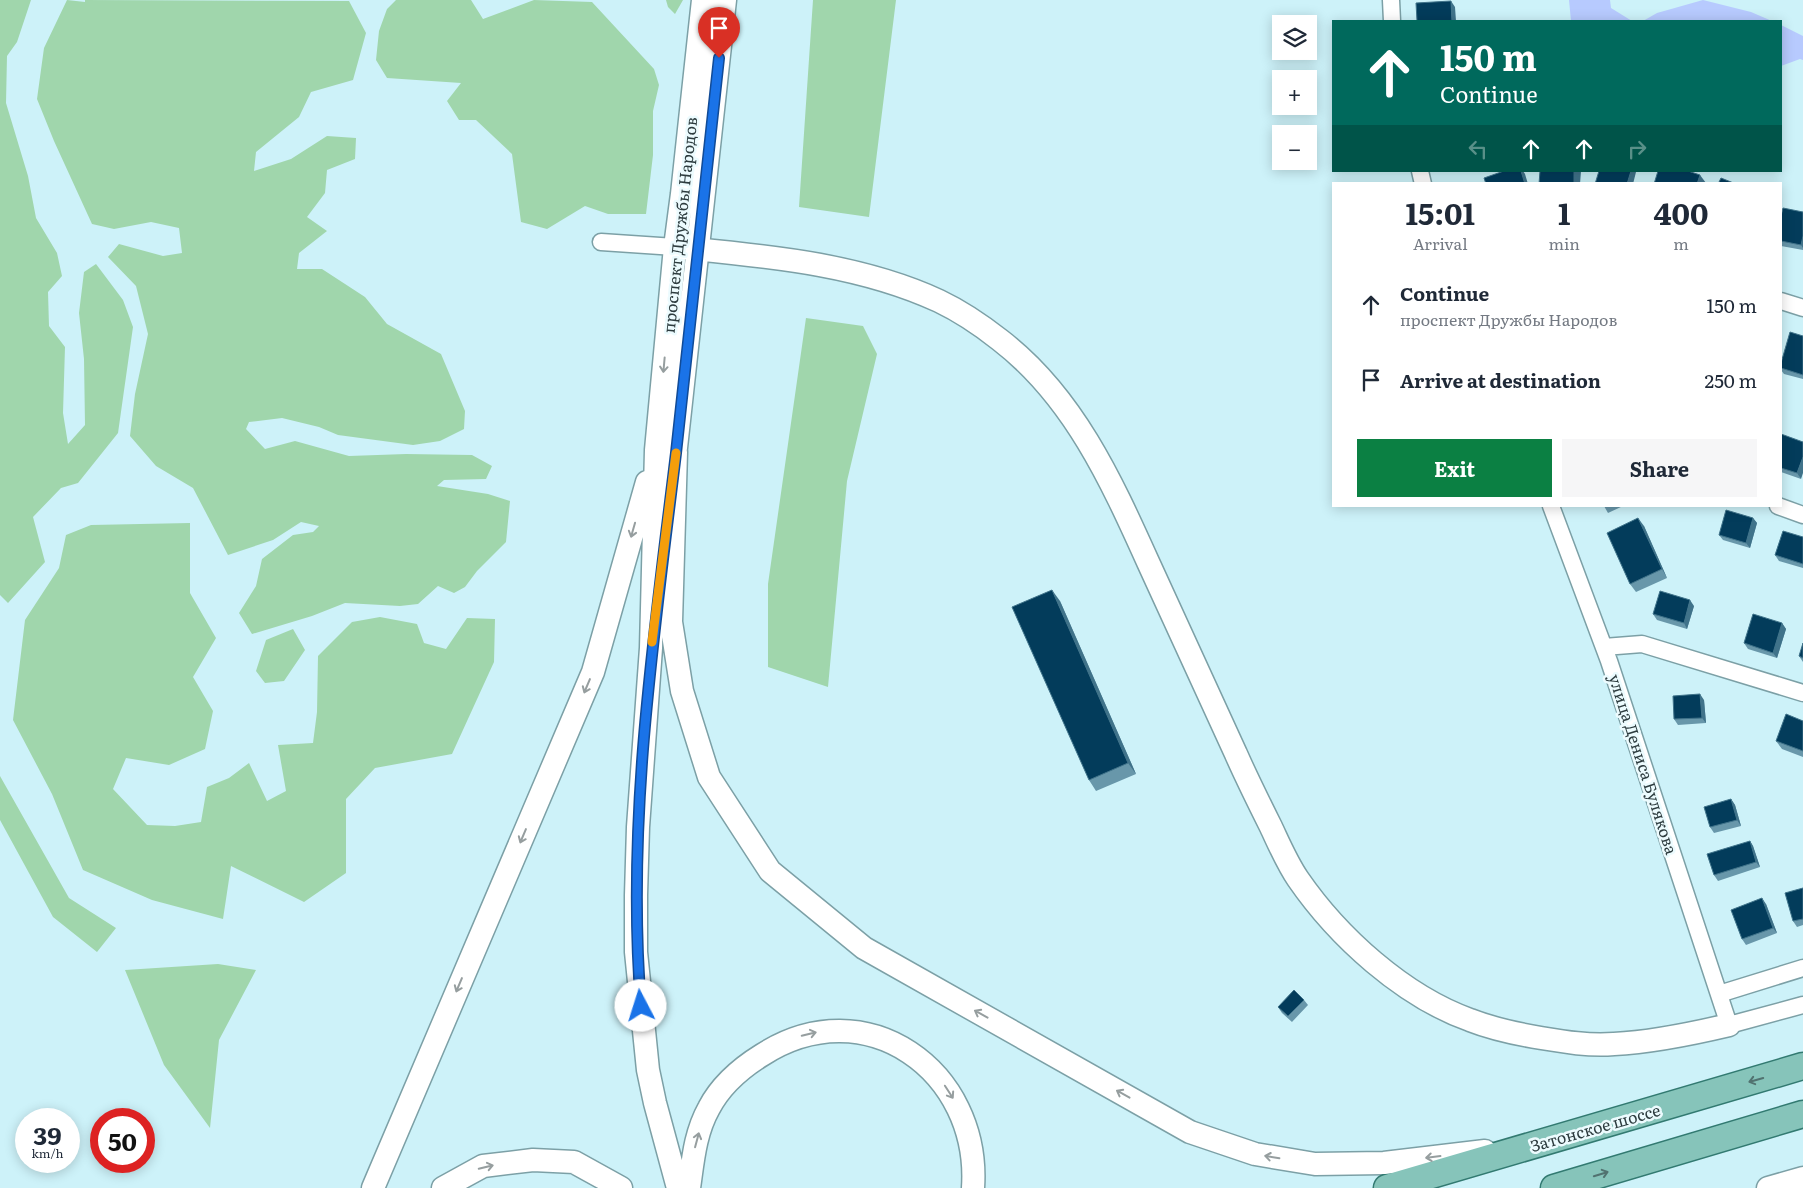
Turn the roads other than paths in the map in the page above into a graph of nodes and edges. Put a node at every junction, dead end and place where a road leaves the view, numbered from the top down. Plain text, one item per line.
1 (703, 0) edge
2 (725, 0) edge
3 (1391, 0) edge
4 (1392, 20) edge
5 (601, 242) dead end
6 (686, 248) junction
7 (1782, 301) edge
8 (1803, 308) edge
9 (666, 451) junction
10 (1550, 507) edge
11 (1781, 507) edge
12 (1803, 514) edge
13 (1604, 647) junction
14 (1803, 693) edge
15 (1803, 968) edge
16 (1719, 994) junction
17 (1803, 1005) edge
18 (1728, 1024) junction
19 (1803, 1066) edge
20 (1803, 1114) edge
21 (1534, 1145) junction
22 (1803, 1178) edge
23 (1777, 1187) edge
24 (373, 1188) edge
25 (443, 1188) edge
26 (621, 1188) edge
27 (678, 1188) edge
28 (689, 1188) edge
29 (973, 1188) edge
30 (1387, 1188) edge
31 (1554, 1188) edge

1 - 6 main road, проспект Дружбы Народов
2 - 6 main road, проспект Дружбы Народов
3 - 4 street
5 - 6 street
6 - 9 main road, проспект Дружбы Народов
6 - 18 main road
7 - 8 street
21 -> 9 main road
9 -> 24 main road
9 - 27 main road, проспект Дружбы Народов
10 - 13 street, улица Дениса Булякова
11 - 12 street
13 - 14 street
13 - 16 street, улица Дениса Булякова
15 - 16 street
16 - 18 street, улица Дениса Булякова
17 - 18 street
19 -> 21 main road, Затонское шоссе
31 -> 20 main road
21 - 30 main road, Затонское шоссе
22 - 23 main road
25 -> 26 main road
28 -> 29 main road

